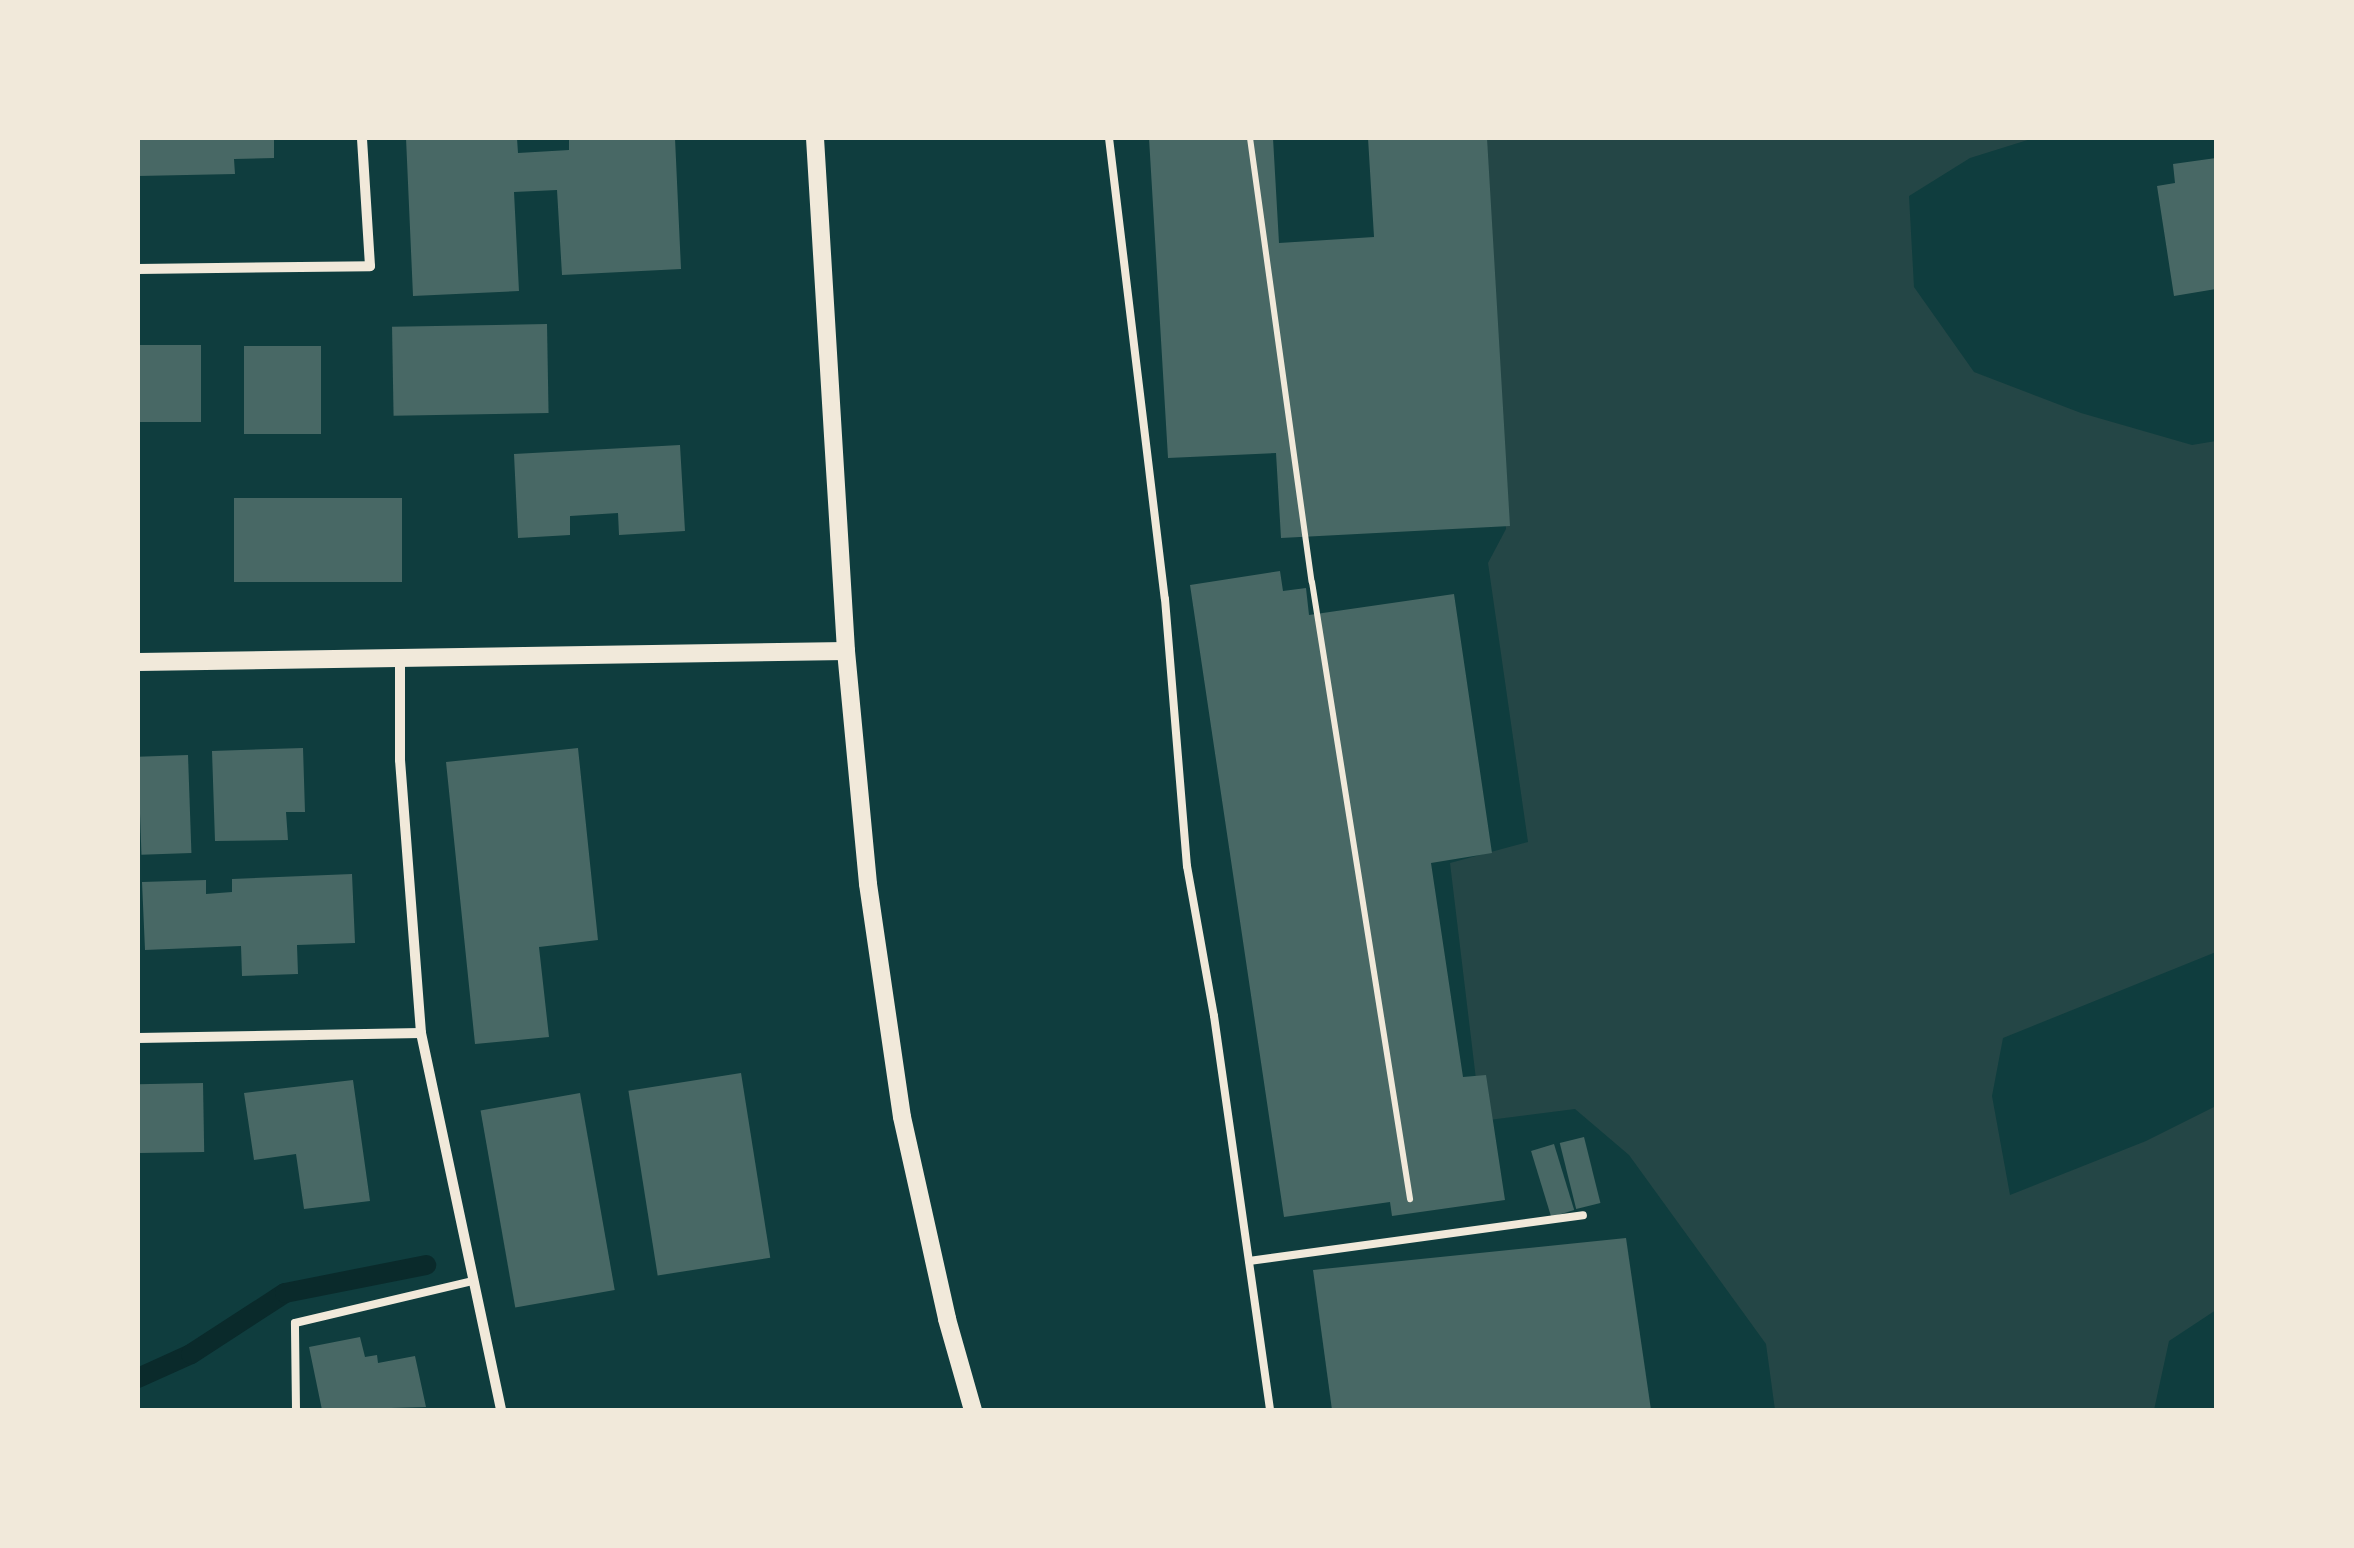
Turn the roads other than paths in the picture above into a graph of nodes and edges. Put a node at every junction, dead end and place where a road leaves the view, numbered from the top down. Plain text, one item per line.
1 (362, 138) edge
2 (816, 138) edge
3 (1109, 138) edge
4 (138, 269) edge
5 (846, 652) junction
6 (400, 659) junction
7 (138, 662) edge
8 (421, 1033) junction
9 (138, 1038) edge
10 (1582, 1215) dead end
11 (1249, 1261) junction
12 (472, 1282) junction
13 (296, 1410) edge
14 (501, 1410) edge
15 (974, 1410) edge
16 (1270, 1410) edge

1 - 4 street
2 - 5 street
3 - 11 lane
5 - 6 street
5 - 15 street
6 - 7 street
6 - 8 street
8 - 9 street
8 - 12 street
10 - 11 lane
11 - 16 lane
12 - 13 lane
12 - 14 street

